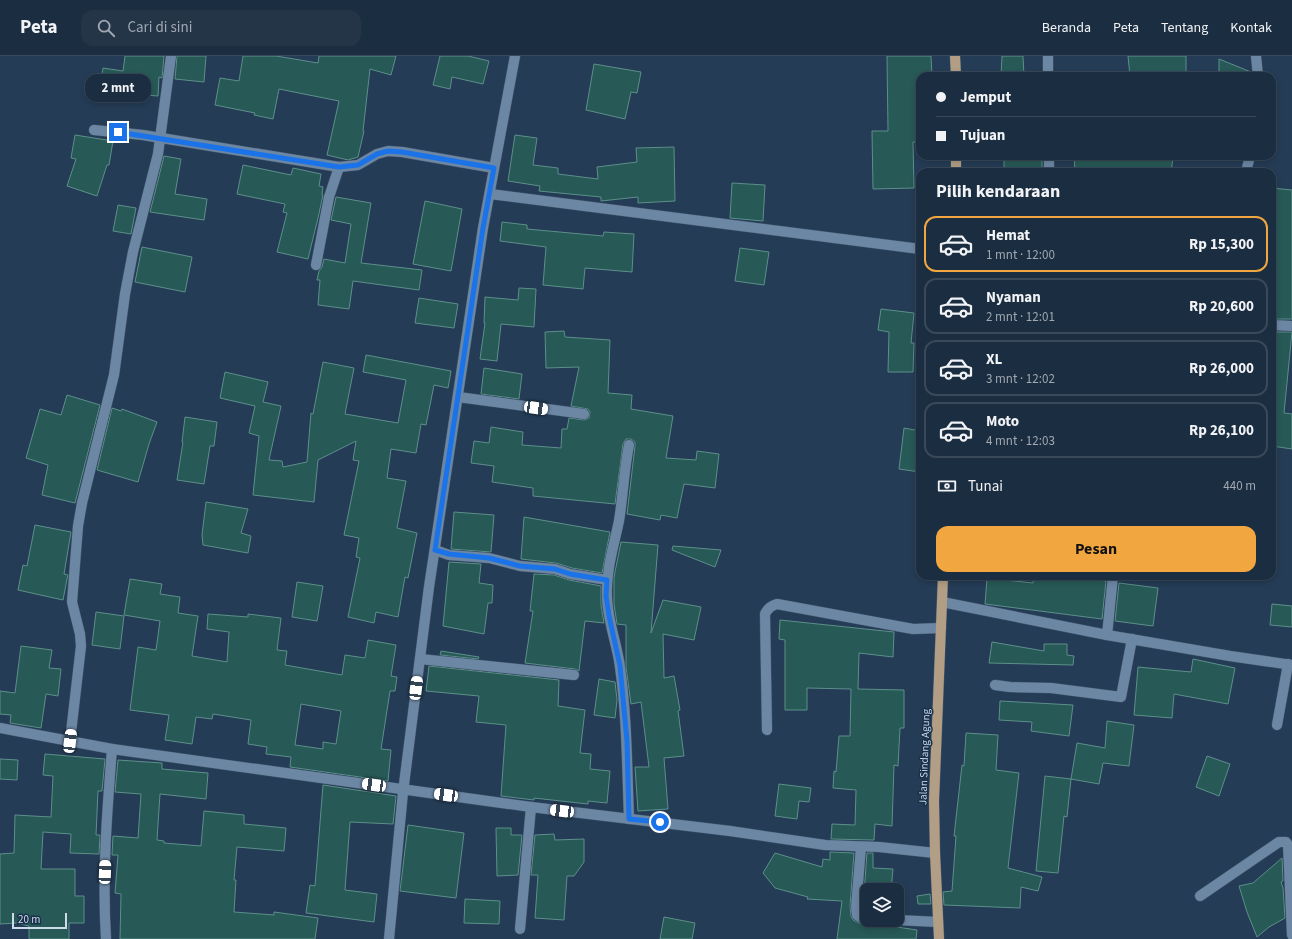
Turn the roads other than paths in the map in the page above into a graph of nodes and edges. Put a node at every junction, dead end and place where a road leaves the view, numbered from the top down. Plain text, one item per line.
1 (171, 56) edge
2 (515, 56) edge
3 (955, 56) edge
4 (1048, 56) edge
5 (1256, 56) edge
6 (956, 72) edge
7 (1048, 72) edge
8 (1258, 72) edge
9 (94, 130) dead end
10 (161, 138) junction
11 (339, 167) junction
12 (494, 168) junction
13 (490, 194) junction
14 (916, 248) edge
15 (316, 265) dead end
16 (1276, 325) edge
17 (1292, 326) edge
18 (458, 397) junction
19 (584, 414) dead end
20 (629, 445) dead end
21 (435, 550) junction
22 (607, 580) junction
23 (943, 580) edge
24 (1113, 580) edge
25 (942, 602) junction
26 (941, 628) junction
27 (1107, 634) junction
28 (1132, 639) junction
29 (420, 658) junction
30 (1290, 664) edge
31 (574, 675) dead end
32 (995, 685) dead end
33 (1277, 725) dead end
34 (0, 728) edge
35 (767, 730) dead end
36 (70, 741) junction
37 (112, 749) junction
38 (404, 789) junction
39 (531, 807) junction
40 (629, 819) junction
41 (861, 847) junction
42 (935, 853) junction
43 (1200, 896) dead end
44 (860, 917) edge
45 (904, 920) edge
46 (938, 922) junction
47 (520, 929) dead end
48 (1292, 935) edge
49 (106, 939) edge
50 (389, 939) edge
51 (939, 939) edge

1 - 10 street
2 - 12 street
3 - 6 main road
4 - 7 street
5 - 8 street
9 - 10 street
10 - 11 street
10 - 36 street
11 - 12 street
11 - 15 street
12 - 13 street
13 - 14 street
13 - 18 street
16 - 17 street
18 - 19 street
18 - 21 street
20 - 22 street
21 - 22 street
21 - 29 street
22 - 40 street
23 - 25 main road, Jalan Sindang Agung
24 - 27 street
25 - 26 main road, Jalan Sindang Agung
25 - 27 street
26 - 35 street
26 - 42 main road, Jalan Sindang Agung
27 - 28 street
28 - 30 street
28 - 32 street
29 - 31 street
29 - 38 street
30 - 33 street
34 - 36 street
36 - 37 street
37 - 38 street
37 - 49 street
38 - 39 street
38 - 50 street
39 - 40 street
39 - 47 street
40 - 41 street
41 - 42 street
41 - 44 street
42 - 46 main road, Jalan Sindang Agung
43 - 48 street
45 - 46 street
46 - 51 main road, Jalan Sindang Agung

